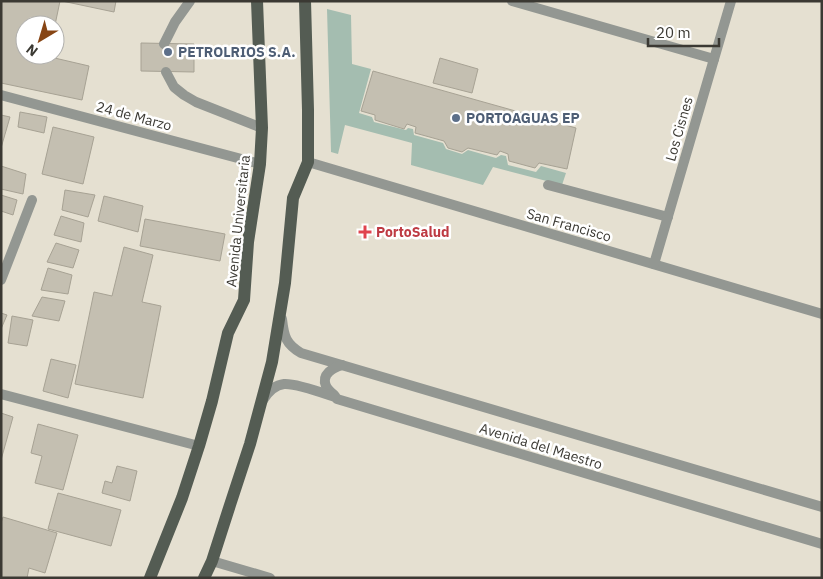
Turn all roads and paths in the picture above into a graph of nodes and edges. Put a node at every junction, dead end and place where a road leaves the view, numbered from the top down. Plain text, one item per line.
1 (190, 1) edge
2 (257, 1) edge
3 (304, 1) edge
4 (512, 1) edge
5 (731, 1) edge
6 (164, 44) dead end
7 (714, 59) junction
8 (166, 72) dead end
9 (1, 95) edge
10 (262, 128) junction
11 (308, 162) junction
12 (260, 164) junction
13 (548, 185) dead end
14 (32, 200) dead end
15 (668, 217) junction
16 (654, 264) junction
17 (1, 280) edge
18 (281, 313) junction
19 (822, 314) edge
20 (342, 366) junction
21 (1, 394) edge
22 (337, 399) junction
23 (260, 404) junction
24 (200, 446) junction
25 (822, 507) edge
26 (822, 544) edge
27 (212, 561) junction
28 (150, 578) edge
29 (204, 578) edge
30 (270, 578) edge

1 - 6 street
2 - 10 main road, Avenida Universitaria
3 - 11 main road
4 - 7 street
5 - 7 street, Los Cisnes
7 - 15 street, Los Cisnes
8 - 10 street
9 - 12 street, 24 de Marzo
10 - 12 main road, Avenida Universitaria
11 - 16 street, San Francisco
11 - 18 main road
12 - 24 main road, Avenida Universitaria
13 - 15 street
14 - 17 street
15 - 16 street, Los Cisnes
16 - 19 street, San Francisco
18 - 20 street, Avenida del Maestro
18 - 23 main road
20 - 22 street
20 - 25 street, Avenida del Maestro
21 - 24 street
22 - 23 street, Avenida del Maestro
22 - 26 street, Avenida del Maestro
23 - 27 main road
24 - 28 main road, Avenida Universitaria
27 - 29 main road
27 - 30 street

